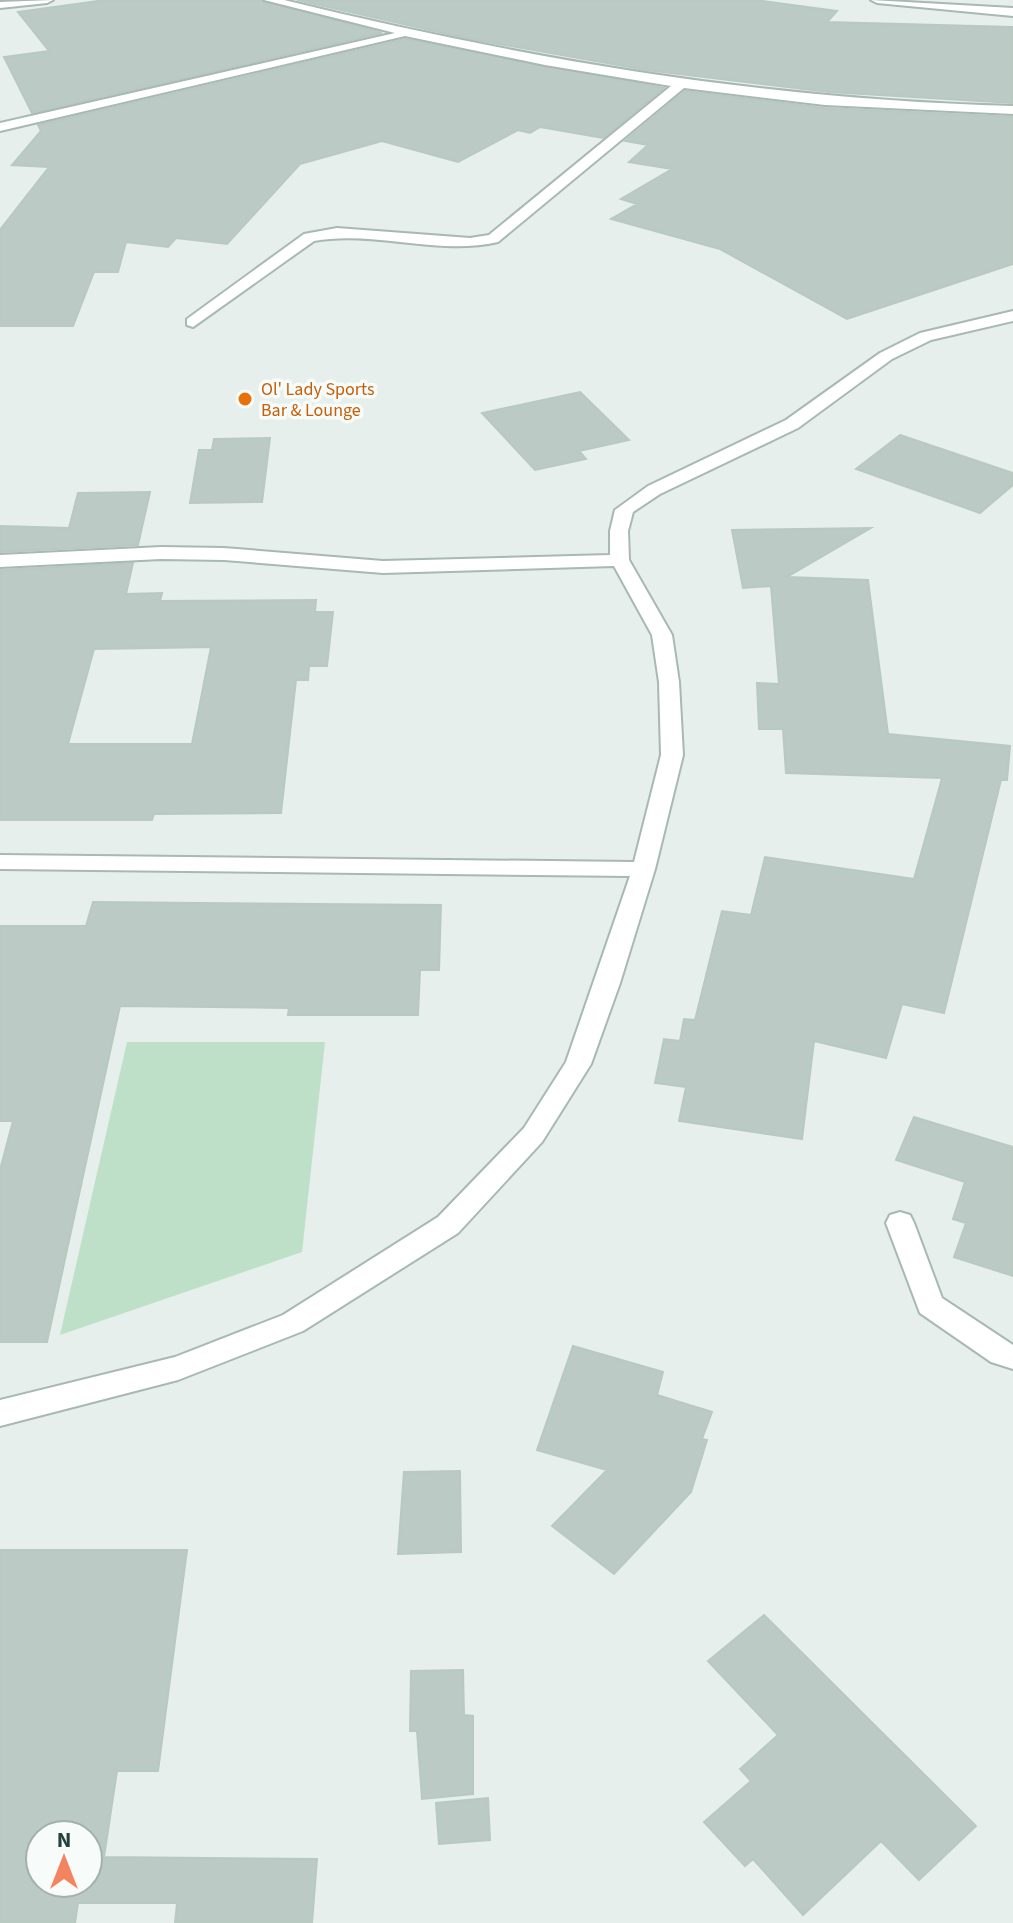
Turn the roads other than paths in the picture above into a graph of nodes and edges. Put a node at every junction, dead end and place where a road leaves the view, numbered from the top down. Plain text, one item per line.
1 (47, 0) edge
2 (270, 0) edge
3 (877, 0) edge
4 (0, 5) edge
5 (1013, 12) edge
6 (406, 34) junction
7 (682, 84) junction
8 (1013, 110) edge
9 (0, 127) edge
10 (1013, 316) edge
11 (193, 322) dead end
12 (620, 560) junction
13 (0, 561) edge
14 (0, 862) edge
15 (644, 869) junction
16 (900, 1223) dead end
17 (1013, 1357) edge
18 (0, 1413) edge

1 - 4 street
2 - 6 street
3 - 5 street
6 - 7 street
6 - 9 street
7 - 8 street
7 - 11 street
10 - 12 street
12 - 13 street
12 - 15 street
14 - 15 street
15 - 18 street
16 - 17 street

